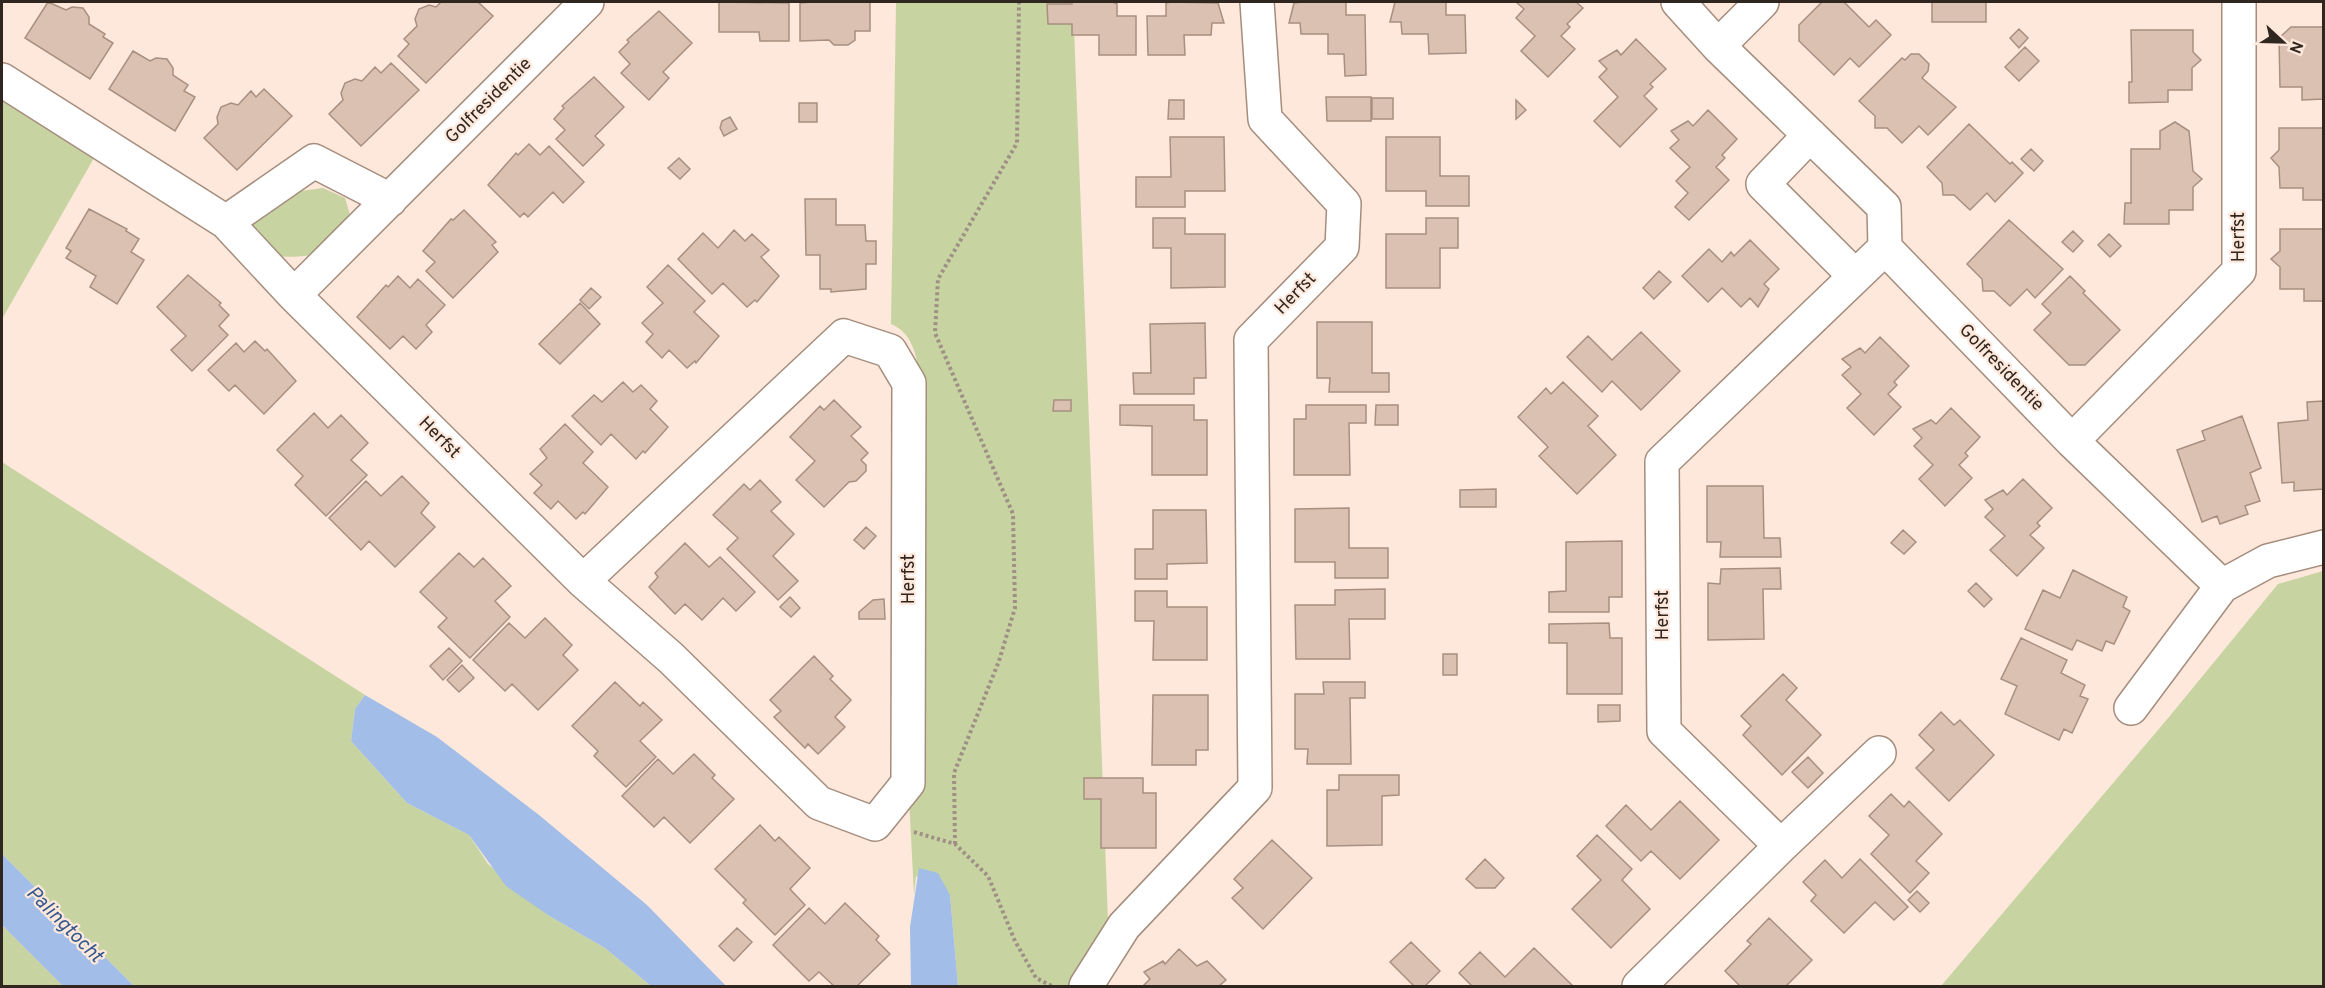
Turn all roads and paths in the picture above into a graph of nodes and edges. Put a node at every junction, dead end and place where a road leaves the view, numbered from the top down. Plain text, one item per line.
1 (587, 2) edge
2 (1020, 2) edge
3 (1257, 2) edge
4 (1678, 2) edge
5 (1762, 2) edge
6 (2240, 2) edge
7 (1718, 46) junction
8 (2, 80) edge
9 (1810, 135) junction
10 (390, 200) junction
11 (226, 222) junction
12 (1885, 248) junction
13 (1856, 276) junction
14 (294, 295) junction
15 (2072, 441) junction
16 (2324, 547) edge
17 (584, 581) junction
18 (2222, 586) junction
19 (2131, 708) dead end
20 (1879, 753) dead end
21 (875, 824) junction
22 (955, 844) junction
23 (1781, 846) junction
24 (1053, 987) edge
25 (1086, 987) edge
26 (1640, 987) edge

1 - 10 street, Golfresidentie
2 - 22 path
3 - 25 street, Herfst
4 - 7 street
5 - 7 street
6 - 15 street, Herfst
7 - 9 street
8 - 11 street
9 - 12 street
9 - 13 street
10 - 11 street
10 - 14 street, Golfresidentie
11 - 14 street
12 - 13 street, Herfst
12 - 15 street, Golfresidentie
13 - 23 street, Herfst
14 - 17 street, Herfst
15 - 18 street, Golfresidentie
16 - 18 street
17 - 21 street, Herfst
17 - 21 street, Herfst
18 - 19 street
20 - 23 street
21 - 22 path
22 - 24 path
23 - 26 street

